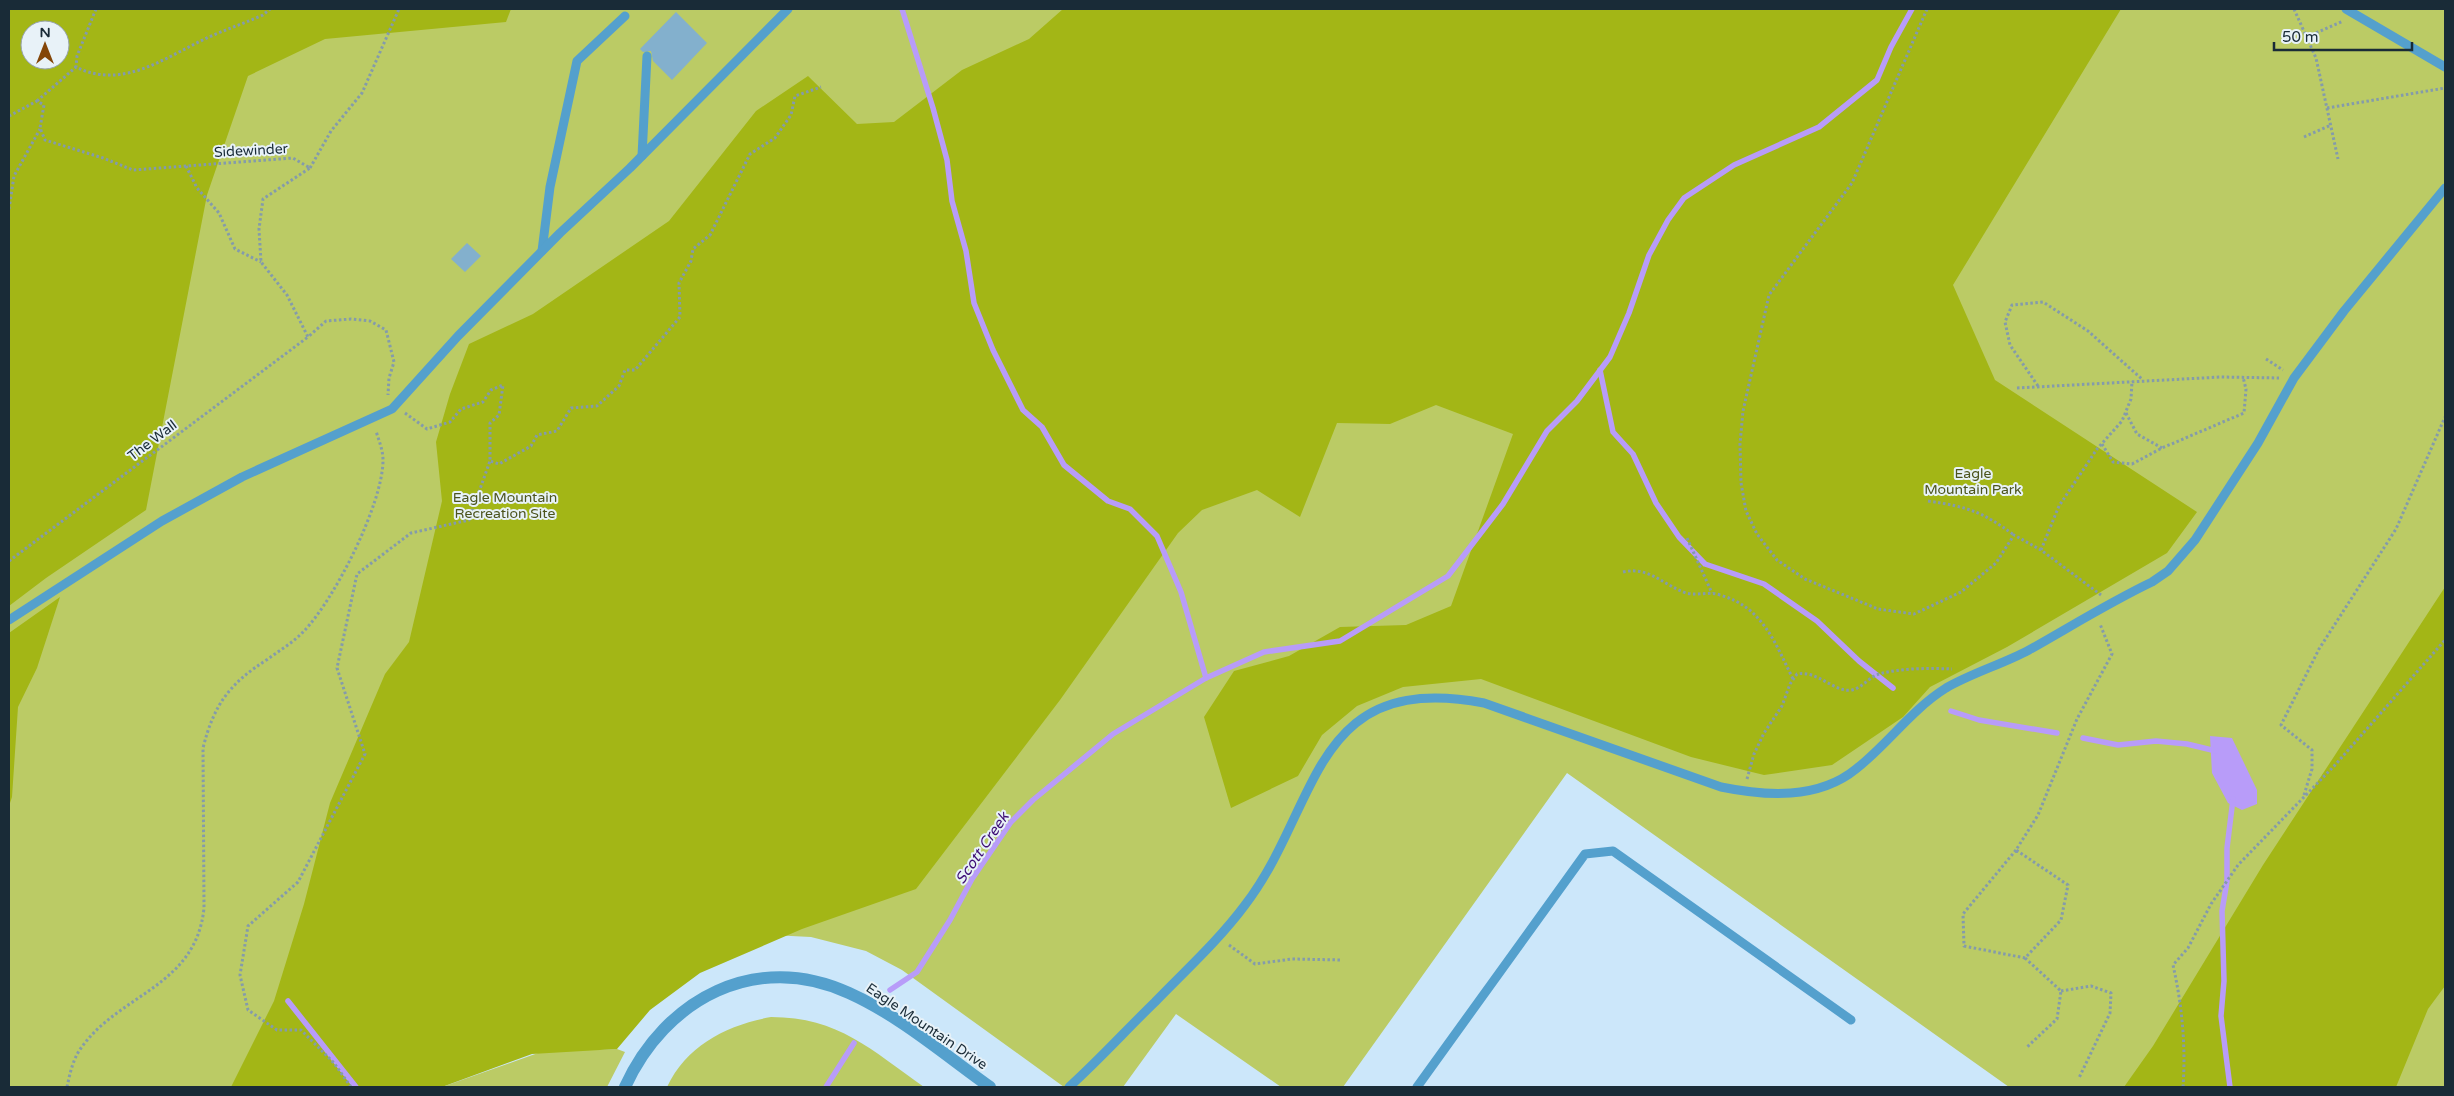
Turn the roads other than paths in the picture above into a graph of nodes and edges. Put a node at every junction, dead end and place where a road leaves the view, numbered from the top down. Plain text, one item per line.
1 (788, 9) edge
2 (2346, 9) edge
3 (625, 16) dead end
4 (647, 56) dead end
5 (2445, 67) edge
6 (642, 156) junction
7 (2445, 188) edge
8 (542, 252) junction
9 (9, 620) edge
10 (1851, 1020) dead end
11 (1427, 1073) junction
12 (625, 1087) edge
13 (990, 1087) edge
14 (1069, 1087) edge
15 (1417, 1087) edge
16 (1427, 1087) edge

1 - 6 lane
2 - 5 lane
3 - 8 lane
4 - 6 lane
6 - 8 lane
7 - 14 lane
8 - 9 lane
10 - 11 lane
11 - 15 lane
11 - 16 lane
12 - 13 street, Eagle Mountain Drive

